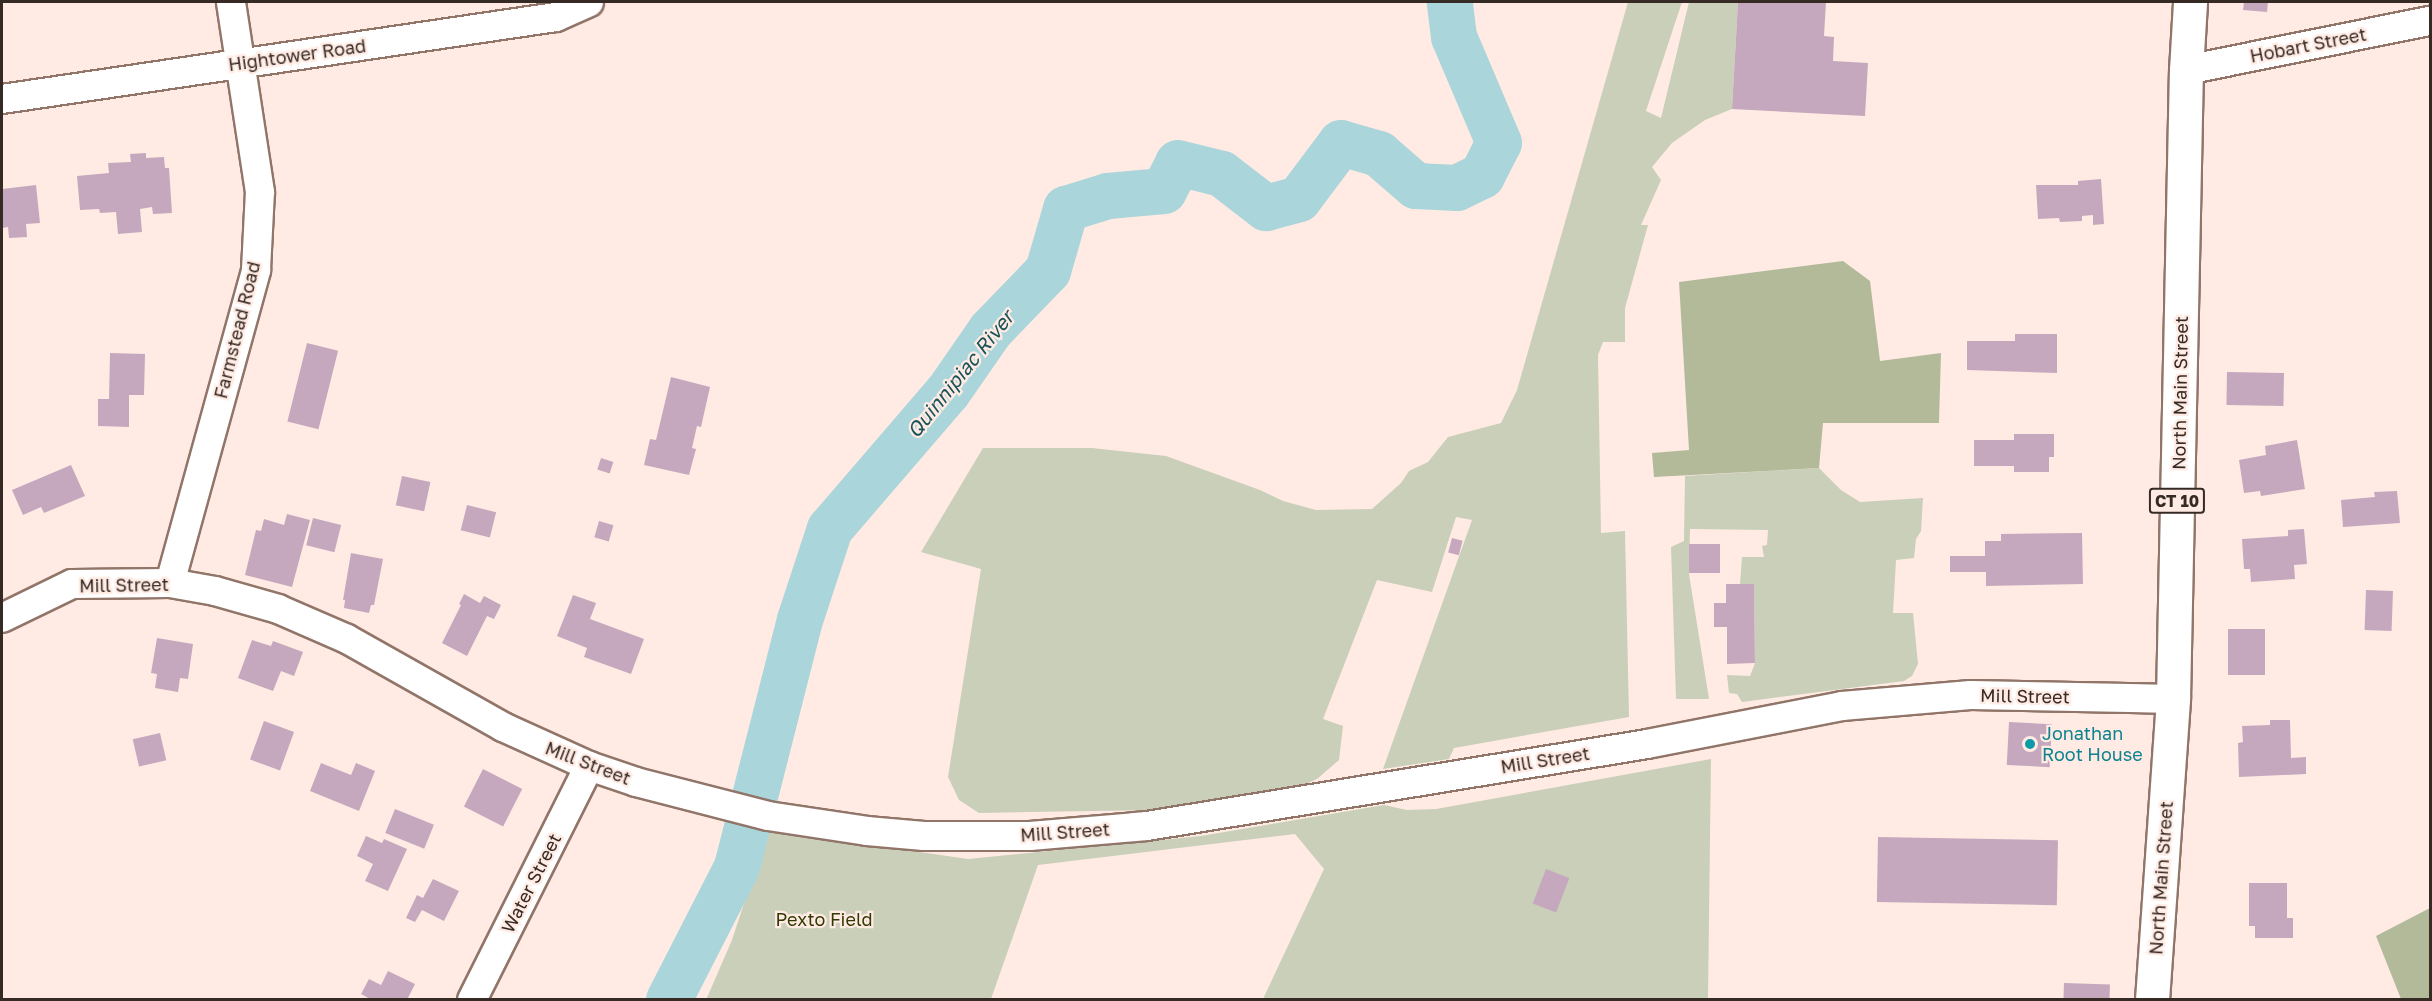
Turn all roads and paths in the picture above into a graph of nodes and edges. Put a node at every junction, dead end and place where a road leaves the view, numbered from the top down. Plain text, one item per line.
1 (231, 2) edge
2 (589, 2) edge
3 (2190, 2) edge
4 (2430, 21) edge
5 (241, 64) junction
6 (2186, 70) junction
7 (2, 99) edge
8 (170, 583) junction
9 (2, 618) edge
10 (2174, 699) junction
11 (589, 766) junction
12 (472, 999) edge
13 (2152, 999) edge

1 - 5 street, Farmstead Road
2 - 5 street, Hightower Road
3 - 6 highway, North Main Street / CT 10
4 - 6 street, Hobart Street
5 - 7 street, Hightower Road
5 - 8 street, Farmstead Road
6 - 10 highway, North Main Street / CT 10
8 - 9 street, Mill Street
8 - 11 street, Mill Street
10 - 11 street, Mill Street
10 - 13 highway, North Main Street / CT 10
11 - 12 street, Water Street

